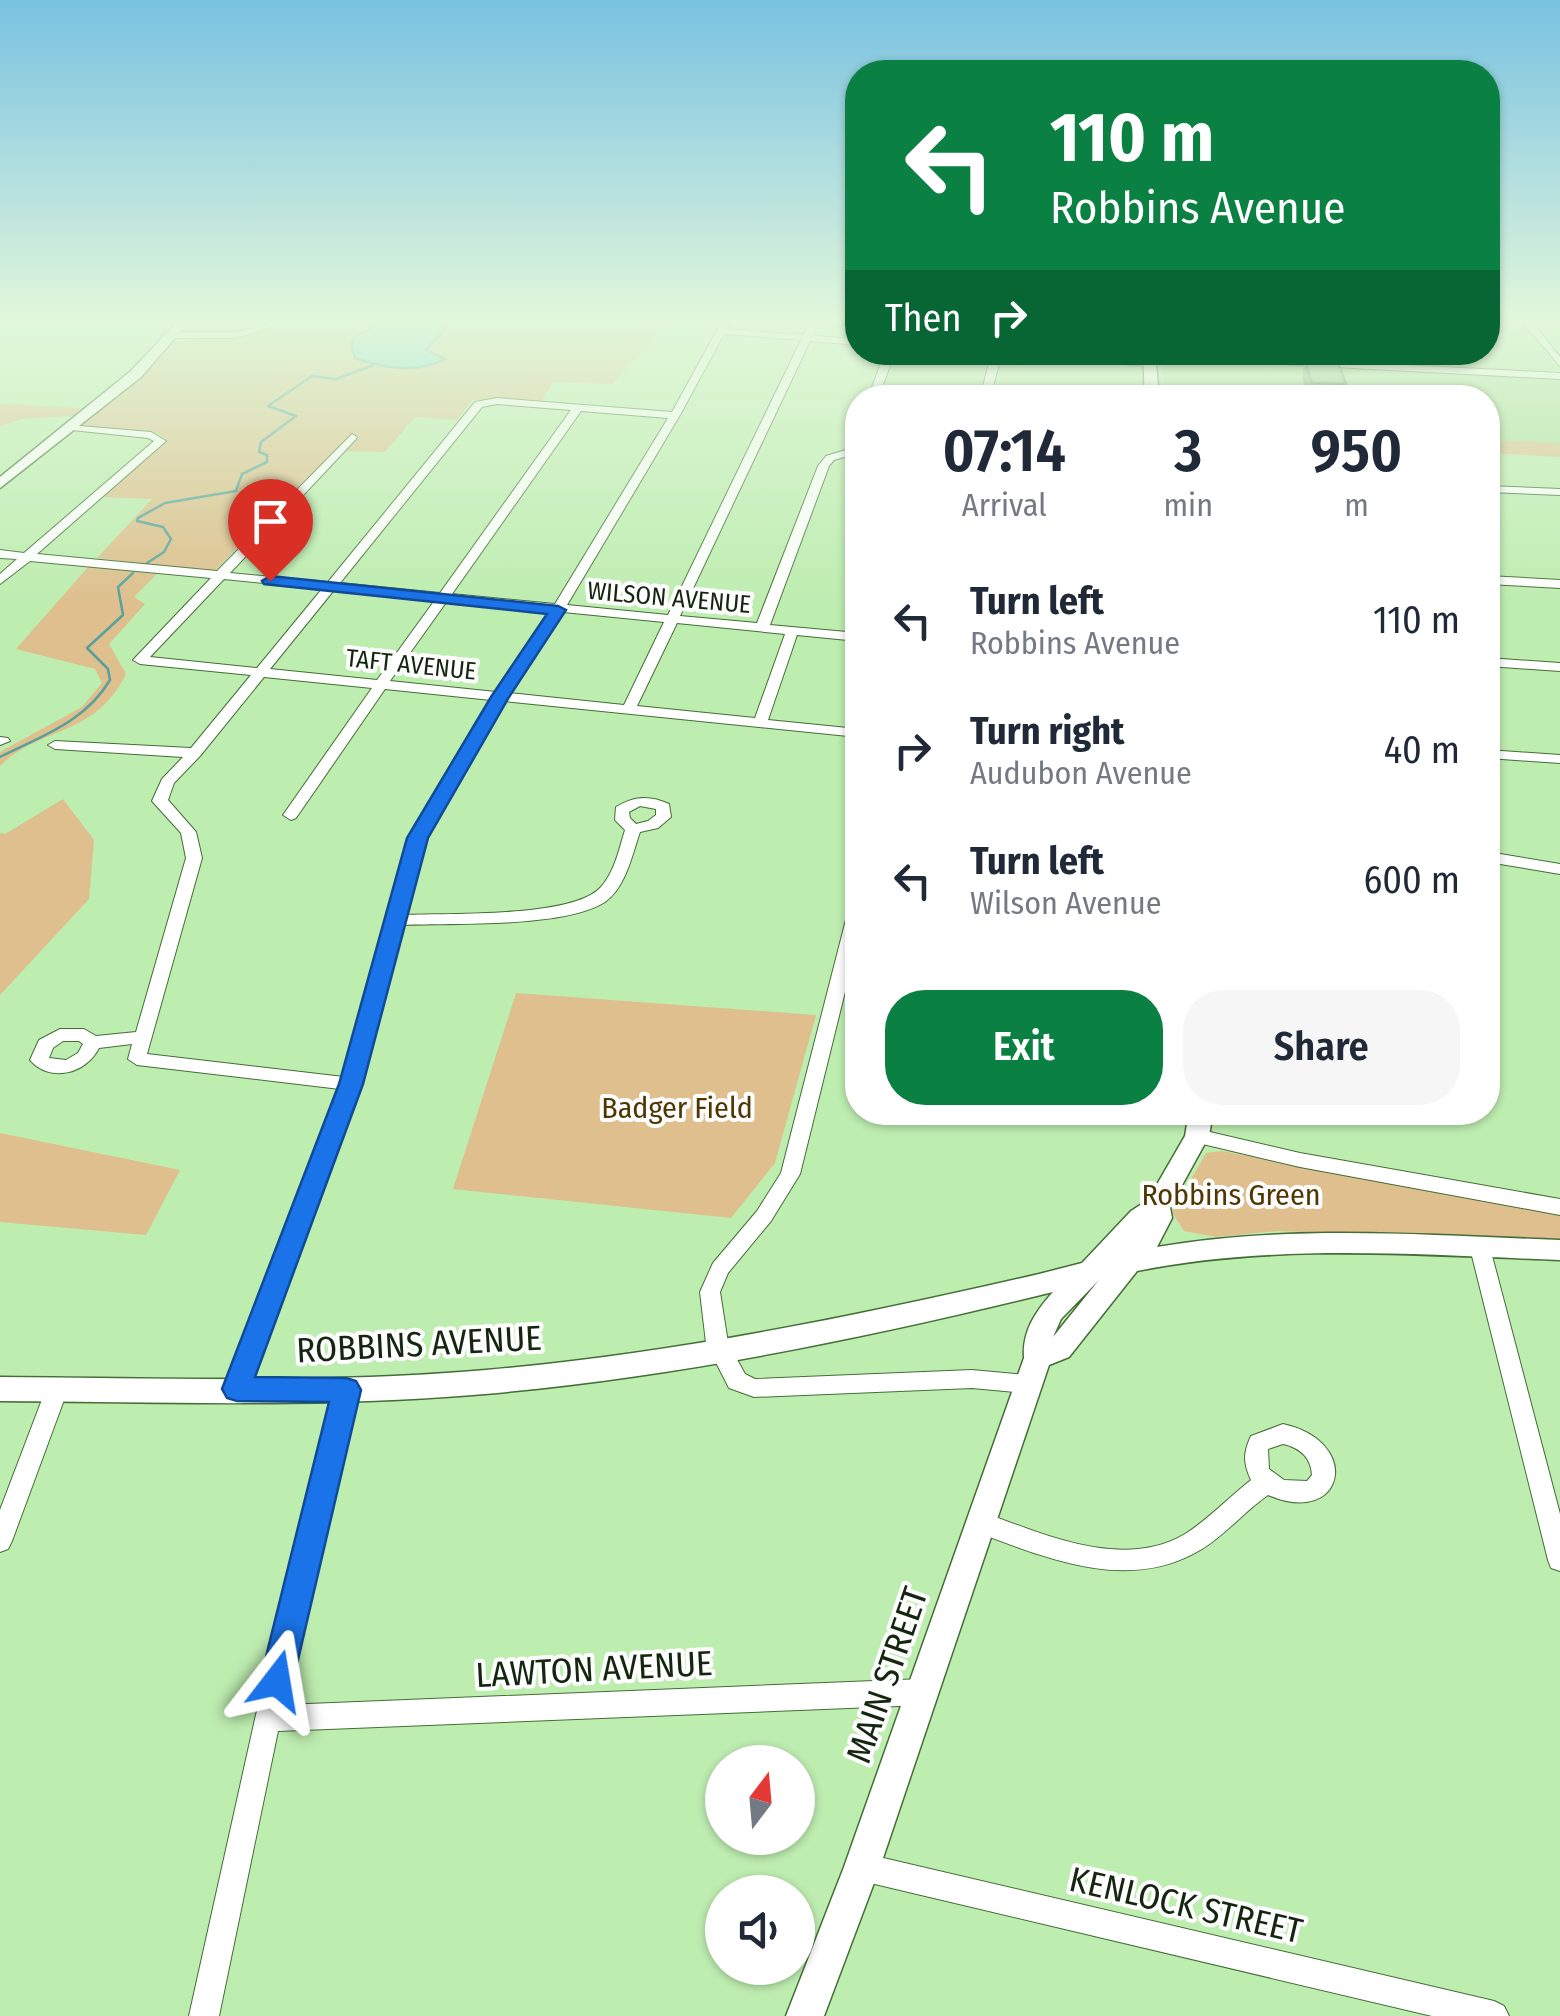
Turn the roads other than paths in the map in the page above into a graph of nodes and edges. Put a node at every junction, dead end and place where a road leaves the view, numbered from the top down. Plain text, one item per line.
1 (84, 417) edge
2 (470, 417) edge
3 (571, 417) edge
4 (675, 417) edge
5 (769, 417) edge
6 (72, 427) junction
7 (352, 437) dead end
8 (845, 454) edge
9 (0, 484) edge
10 (1500, 490) edge
11 (1560, 492) edge
12 (0, 554) edge
13 (26, 557) junction
14 (219, 576) junction
15 (0, 580) edge
16 (1500, 581) edge
17 (1560, 584) edge
18 (328, 586) junction
19 (446, 598) junction
20 (558, 610) junction
21 (672, 620) junction
22 (762, 628) junction
23 (792, 631) junction
24 (845, 636) edge
25 (1500, 663) edge
26 (1560, 667) edge
27 (258, 672) junction
28 (379, 683) junction
29 (500, 697) junction
30 (629, 709) junction
31 (760, 723) junction
32 (845, 732) edge
33 (55, 745) dead end
34 (195, 753) junction
35 (1500, 755) edge
36 (1560, 759) edge
37 (291, 815) dead end
38 (633, 829) dead end
39 (1500, 859) edge
40 (1560, 869) edge
41 (398, 920) junction
42 (845, 956) edge
43 (141, 1037) junction
44 (92, 1043) dead end
45 (351, 1084) junction
46 (1198, 1125) edge
47 (1202, 1125) edge
48 (1157, 1207) junction
49 (1560, 1207) edge
50 (1480, 1248) junction
51 (1560, 1250) edge
52 (1126, 1265) junction
53 (1085, 1274) junction
54 (719, 1348) junction
55 (1032, 1371) junction
56 (0, 1389) edge
57 (237, 1389) junction
58 (56, 1390) junction
59 (346, 1390) junction
60 (1267, 1482) dead end
61 (982, 1524) junction
62 (0, 1540) edge
63 (1560, 1560) edge
64 (924, 1692) junction
65 (268, 1719) junction
66 (862, 1867) junction
67 (204, 2016) edge
68 (804, 2016) edge
69 (1494, 2016) edge

1 - 6 main road
2 - 18 street
3 - 19 street
4 - 20 street
5 - 21 street
6 - 9 main road
6 - 13 street
7 - 14 street
8 - 22 street
10 - 11 street
12 - 13 street, WILSON AVENUE
13 - 14 street, WILSON AVENUE
13 - 15 street
14 - 18 street, WILSON AVENUE
14 - 27 street, TAFT AVENUE
16 - 17 street
18 - 19 street, WILSON AVENUE
18 - 27 street
19 - 20 street, WILSON AVENUE
19 - 28 street
20 - 21 street, WILSON AVENUE
20 - 29 street
21 - 22 street, WILSON AVENUE
21 - 30 street
22 - 23 street, WILSON AVENUE
23 - 24 street, WILSON AVENUE
23 - 31 street
25 - 26 street
27 - 28 street, TAFT AVENUE
27 - 34 street
28 - 29 street, TAFT AVENUE
28 - 37 street
29 - 30 street, TAFT AVENUE
29 - 41 street
30 - 31 street, TAFT AVENUE
31 - 32 street, TAFT AVENUE
33 - 34 street
34 - 43 street
35 - 36 street
38 - 41 street
39 - 40 street
41 - 45 street
42 - 54 street
43 - 44 street
43 - 45 street
45 - 57 street
46 - 48 main road
47 - 49 street
48 - 52 main road
48 - 53 main road, MAIN STREET
50 - 51 main road, ROBBINS AVENUE
50 - 52 main road, ROBBINS AVENUE
50 - 63 street
52 - 53 main road, ROBBINS AVENUE
52 - 55 main road
53 - 54 main road, ROBBINS AVENUE
53 - 55 main road, MAIN STREET
54 - 55 street
54 - 59 main road, ROBBINS AVENUE
55 - 61 main road, MAIN STREET
56 - 58 main road, ROBBINS AVENUE
57 - 58 main road, ROBBINS AVENUE
57 - 59 main road, ROBBINS AVENUE
58 - 62 street
59 - 65 street
60 - 61 street
61 - 64 main road, MAIN STREET
64 - 65 street, LAWTON AVENUE
64 - 66 main road, MAIN STREET
65 - 67 street
66 - 68 main road, MAIN STREET
66 - 69 street, KENLOCK STREET

